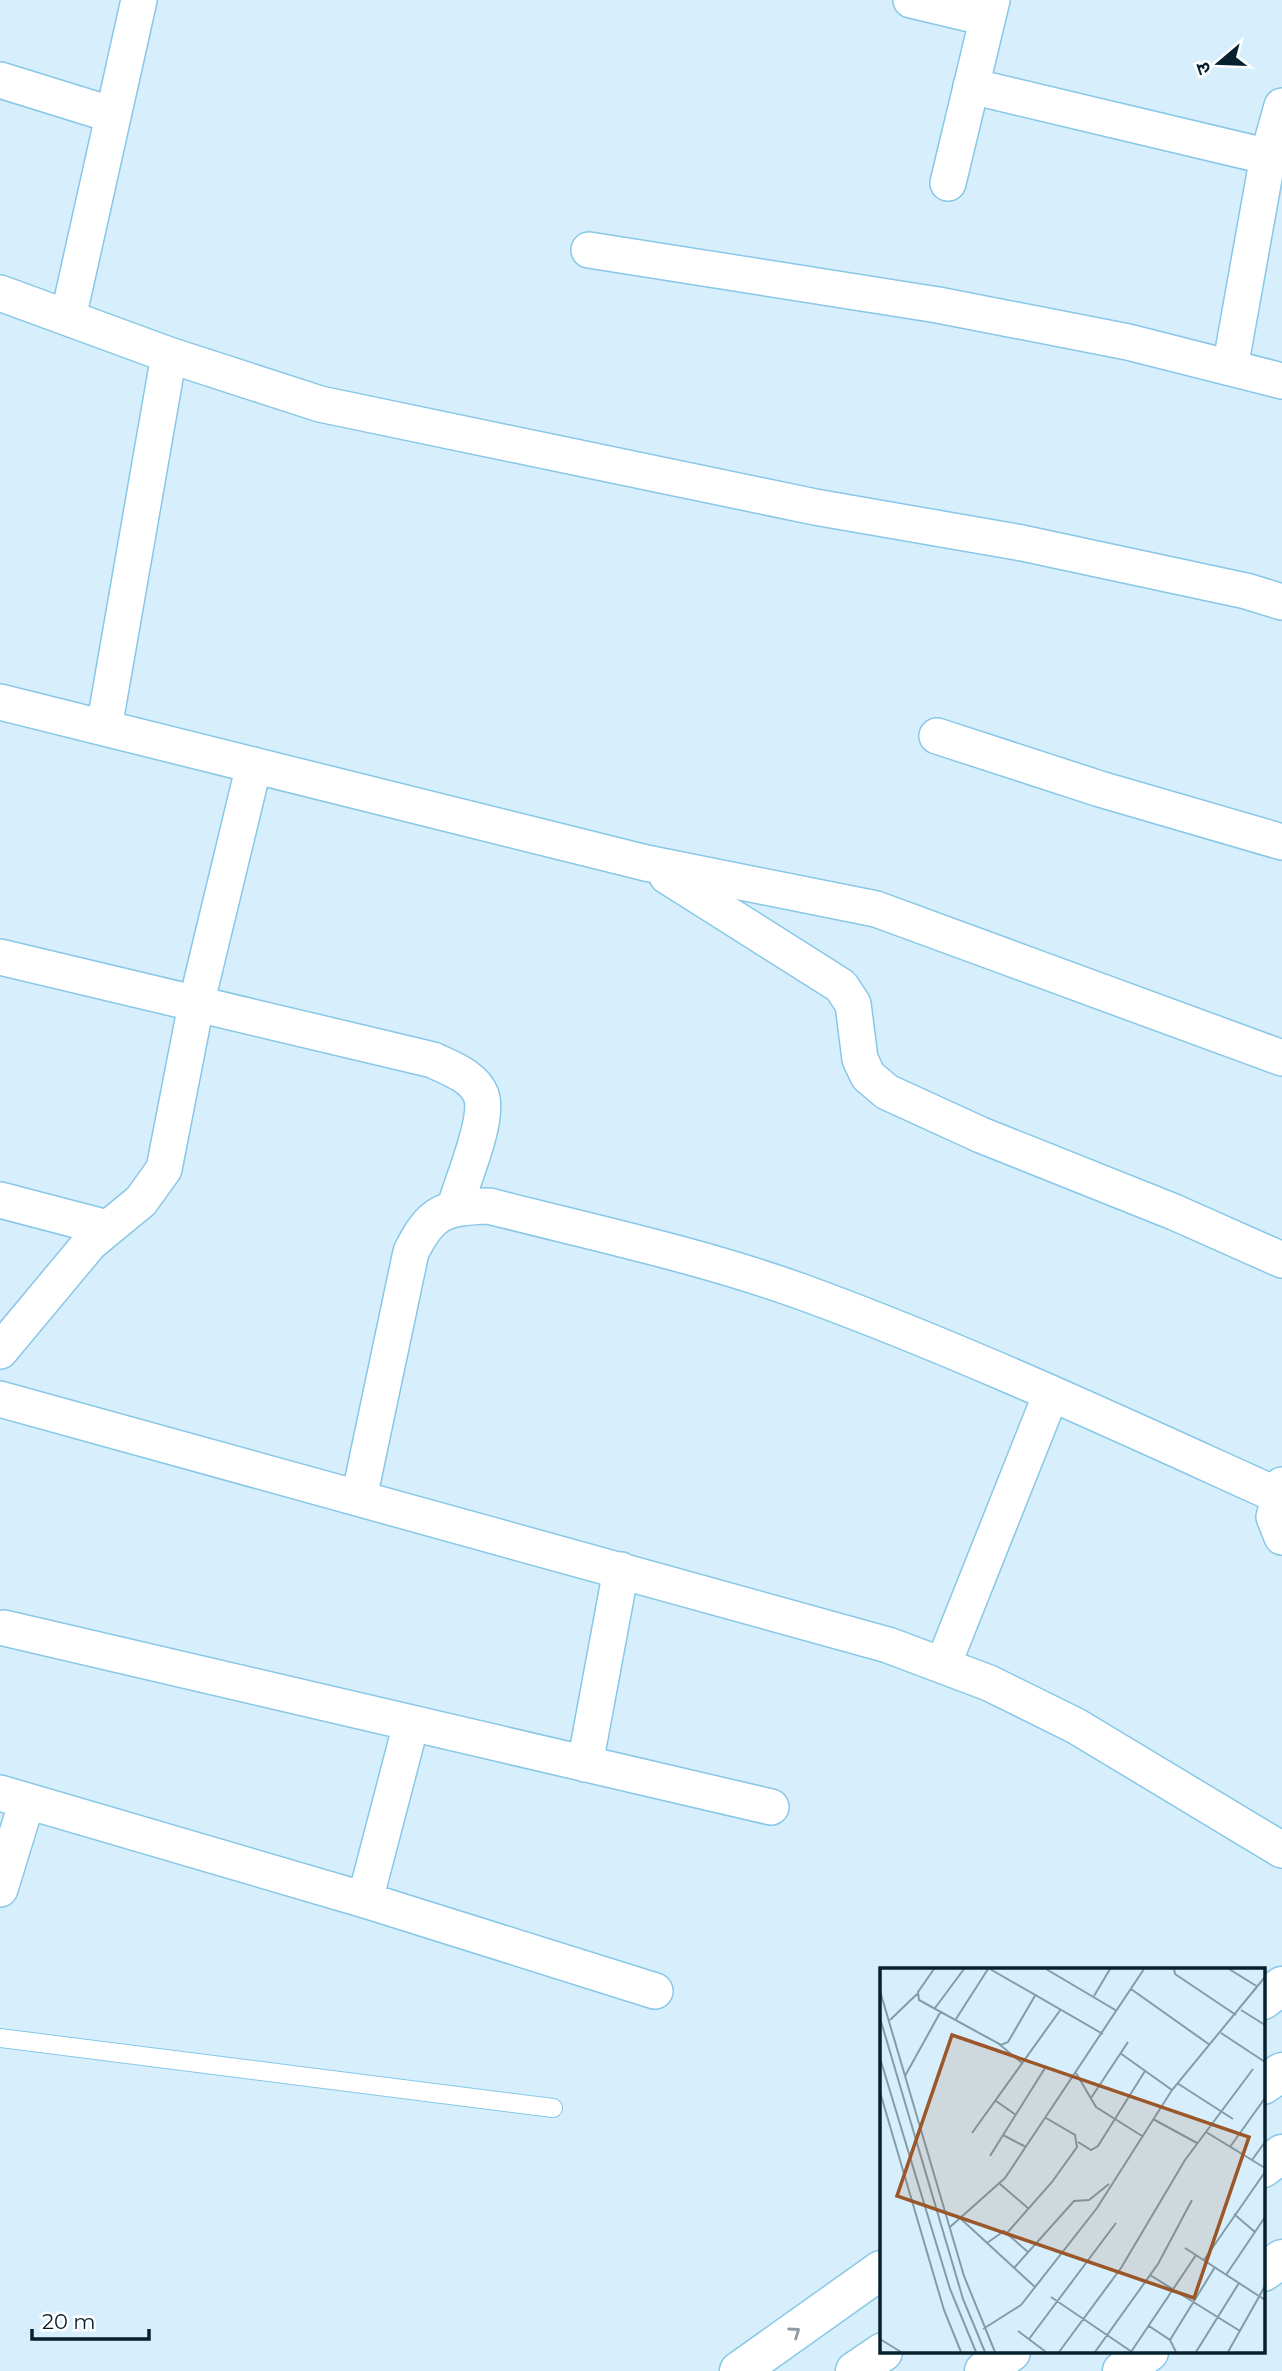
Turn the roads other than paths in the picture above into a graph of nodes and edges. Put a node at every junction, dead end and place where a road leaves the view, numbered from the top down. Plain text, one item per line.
1 (139, 0) edge
2 (911, 0) edge
3 (989, 9) edge
4 (0, 80) edge
5 (971, 86) junction
6 (1282, 106) edge
7 (113, 115) junction
8 (1275, 158) edge
9 (948, 183) dead end
10 (589, 250) dead end
11 (0, 293) edge
12 (68, 318) junction
13 (169, 355) junction
14 (1230, 368) junction
15 (1282, 381) edge
16 (1282, 602) edge
17 (0, 702) edge
18 (104, 728) junction
19 (937, 736) dead end
20 (254, 765) junction
21 (1282, 842) edge
22 (646, 863) junction
23 (0, 957) edge
24 (196, 1005) junction
25 (1282, 1058) edge
26 (0, 1200) edge
27 (455, 1206) junction
28 (107, 1228) junction
29 (1282, 1260) edge
30 (0, 1351) edge
31 (1051, 1394) junction
32 (0, 1399) edge
33 (1280, 1490) edge
34 (359, 1498) junction
35 (1282, 1538) edge
36 (621, 1570) junction
37 (4, 1628) dead end
38 (943, 1665) junction
39 (411, 1724) junction
40 (585, 1764) junction
41 (14, 1797) edge
42 (771, 1807) dead end
43 (1282, 1850) edge
44 (0, 1889) edge
45 (365, 1900) junction
46 (1282, 1986) edge
47 (654, 1991) dead end
48 (1264, 1999) edge
49 (0, 2038) edge
50 (1282, 2072) edge
51 (1264, 2084) edge
52 (553, 2108) dead end
53 (1282, 2154) edge
54 (1264, 2167) edge
55 (1282, 2259) edge
56 (880, 2271) edge
57 (1264, 2271) edge
58 (880, 2354) edge
59 (1008, 2354) edge
60 (1146, 2354) edge
61 (739, 2371) edge
62 (855, 2371) edge
63 (984, 2371) edge
64 (1122, 2371) edge

1 - 7 street
2 - 3 street
3 - 5 street
4 - 7 street
5 - 8 street
5 - 9 street
6 - 8 street
7 - 12 street
8 - 14 street
10 - 14 street
11 - 12 street
12 - 13 street
13 - 16 street
13 - 18 street
14 - 15 street
17 - 18 street
18 - 20 street
19 - 21 street
20 - 22 street
20 - 24 street
22 - 25 street
22 - 29 street
23 - 24 street
24 - 27 street
24 - 28 street
26 - 28 street
27 - 31 street
27 - 34 street
28 - 30 street
31 - 33 street
31 - 38 street
32 - 34 street
33 - 35 street
34 - 36 street
36 - 38 street
36 - 40 street
37 - 39 street
38 - 43 street
39 - 40 street
39 - 45 street
40 - 42 street
41 - 44 street
41 - 45 street
45 - 47 street
46 - 48 main road
49 - 52 lane
50 - 51 main road
53 - 54 main road
55 - 57 main road
61 -> 56 main road
58 - 62 main road
59 - 63 main road
60 - 64 main road

